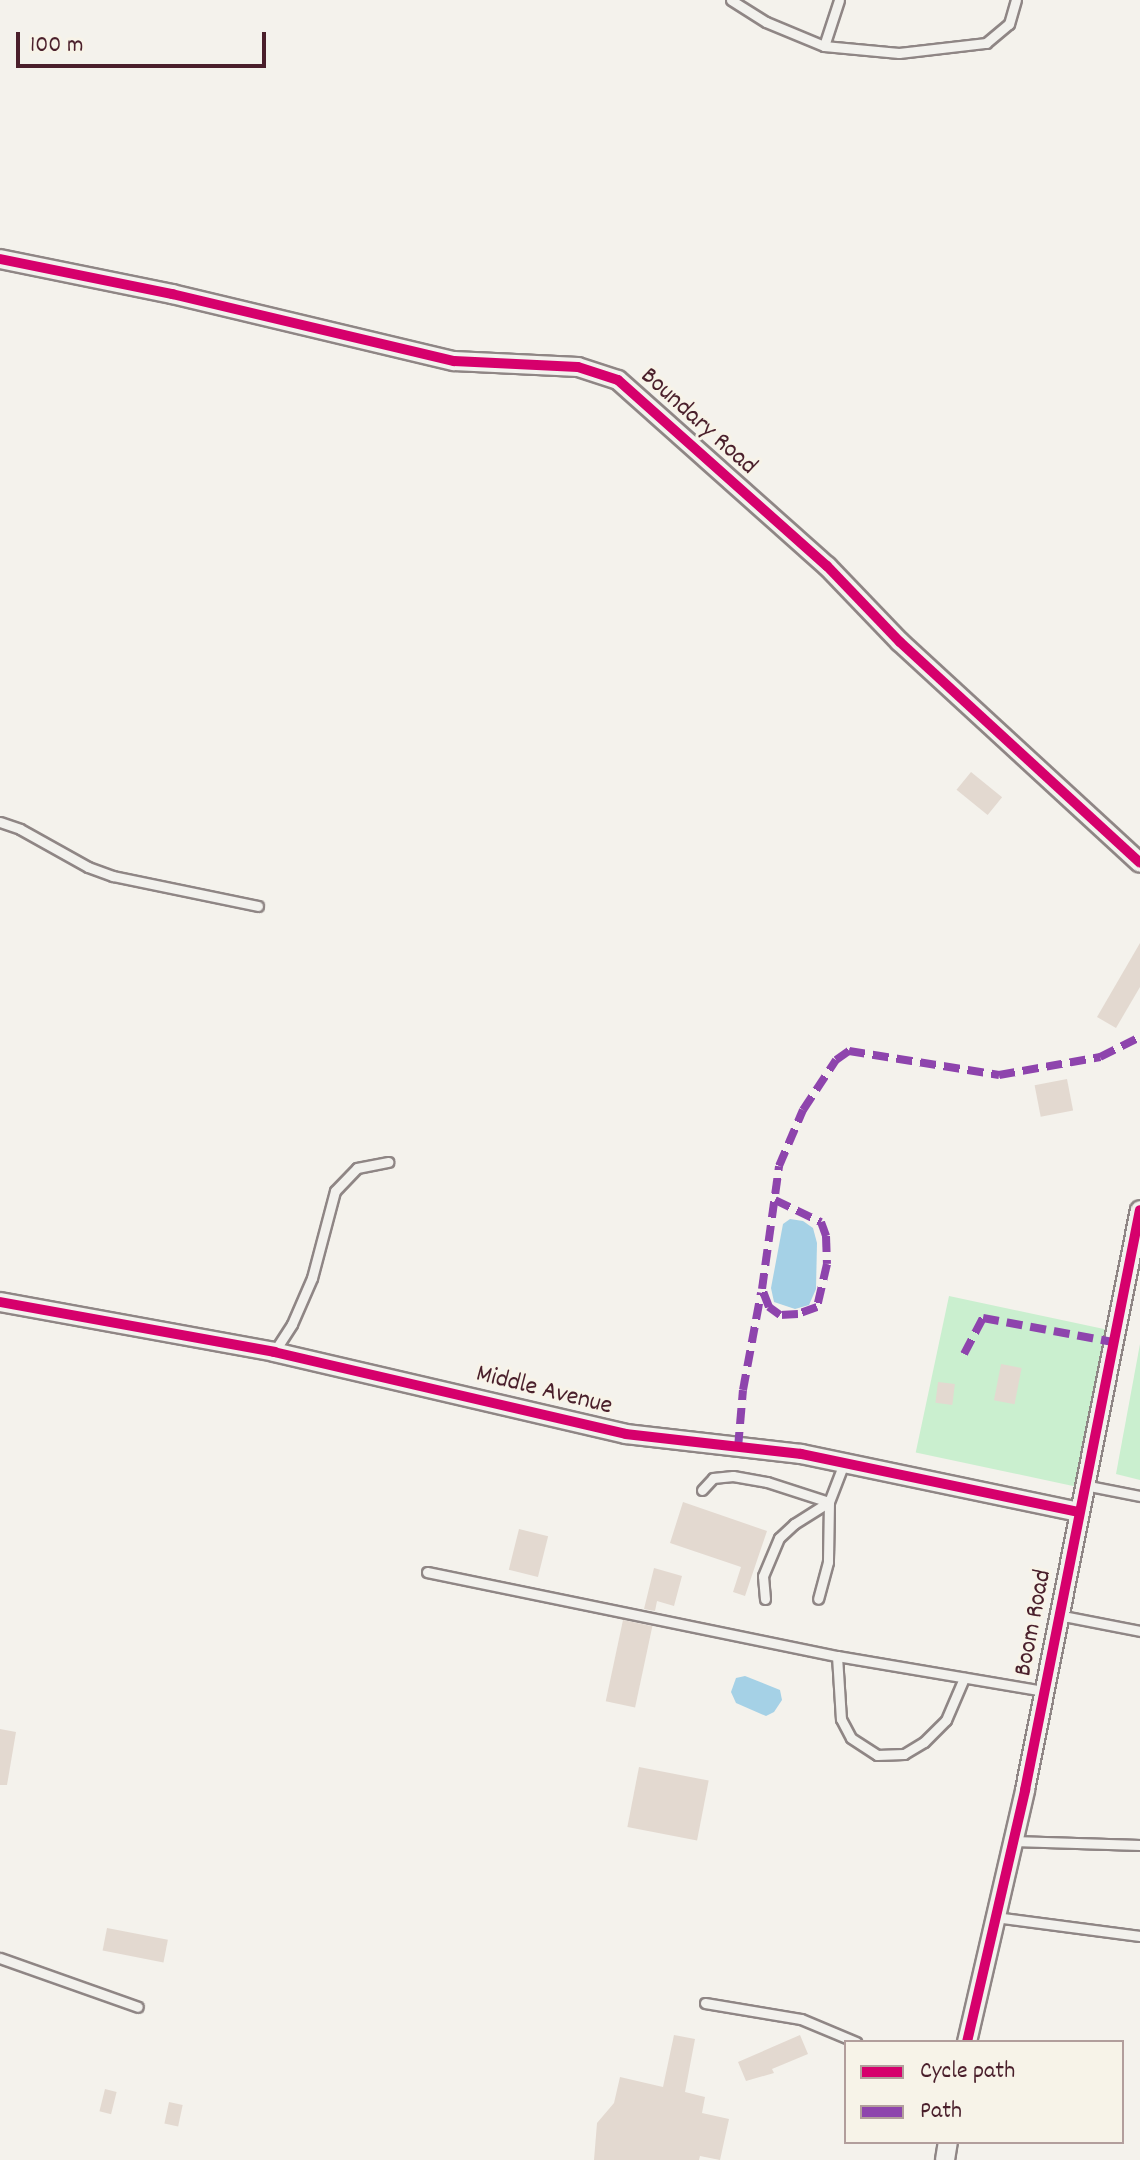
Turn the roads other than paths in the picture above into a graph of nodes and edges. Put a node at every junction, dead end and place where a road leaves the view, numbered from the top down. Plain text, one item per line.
1 (731, 0) edge
2 (839, 0) edge
3 (1016, 0) edge
4 (824, 46) junction
5 (0, 261) edge
6 (0, 822) edge
7 (1140, 863) edge
8 (258, 906) dead end
9 (388, 1162) dead end
10 (1140, 1210) edge
11 (0, 1302) edge
12 (274, 1352) junction
13 (844, 1463) junction
14 (1084, 1485) junction
15 (702, 1490) dead end
16 (1140, 1496) edge
17 (829, 1502) junction
18 (1079, 1512) junction
19 (427, 1572) dead end
20 (765, 1599) dead end
21 (818, 1599) dead end
22 (1058, 1615) junction
23 (1140, 1631) edge
24 (837, 1656) junction
25 (964, 1678) junction
26 (1043, 1691) junction
27 (1013, 1841) junction
28 (1140, 1845) edge
29 (995, 1917) junction
30 (1140, 1936) edge
31 (0, 1958) edge
32 (705, 2003) dead end
33 (138, 2007) dead end
34 (851, 2040) edge
35 (967, 2040) edge

1 - 4 lane
2 - 4 lane
3 - 4 lane
5 - 7 street, Boundary Road
6 - 8 lane
9 - 12 lane
10 - 14 street, Boom Road
11 - 12 street, Middle Avenue
12 - 13 street, Middle Avenue
13 - 17 lane
13 - 18 street, Middle Avenue
14 - 16 lane
14 - 18 street, Boom Road
15 - 17 lane
17 - 20 lane
17 - 21 lane
18 - 22 street, Boom Road
19 - 24 lane
22 - 23 lane
22 - 26 street, Boom Road
24 - 25 lane
24 - 25 lane
25 - 26 lane
26 - 27 street, Boom Road
27 - 28 lane
27 - 29 street, Boom Road
29 - 30 lane
29 - 35 street, Boom Road
31 - 33 lane
32 - 34 lane

